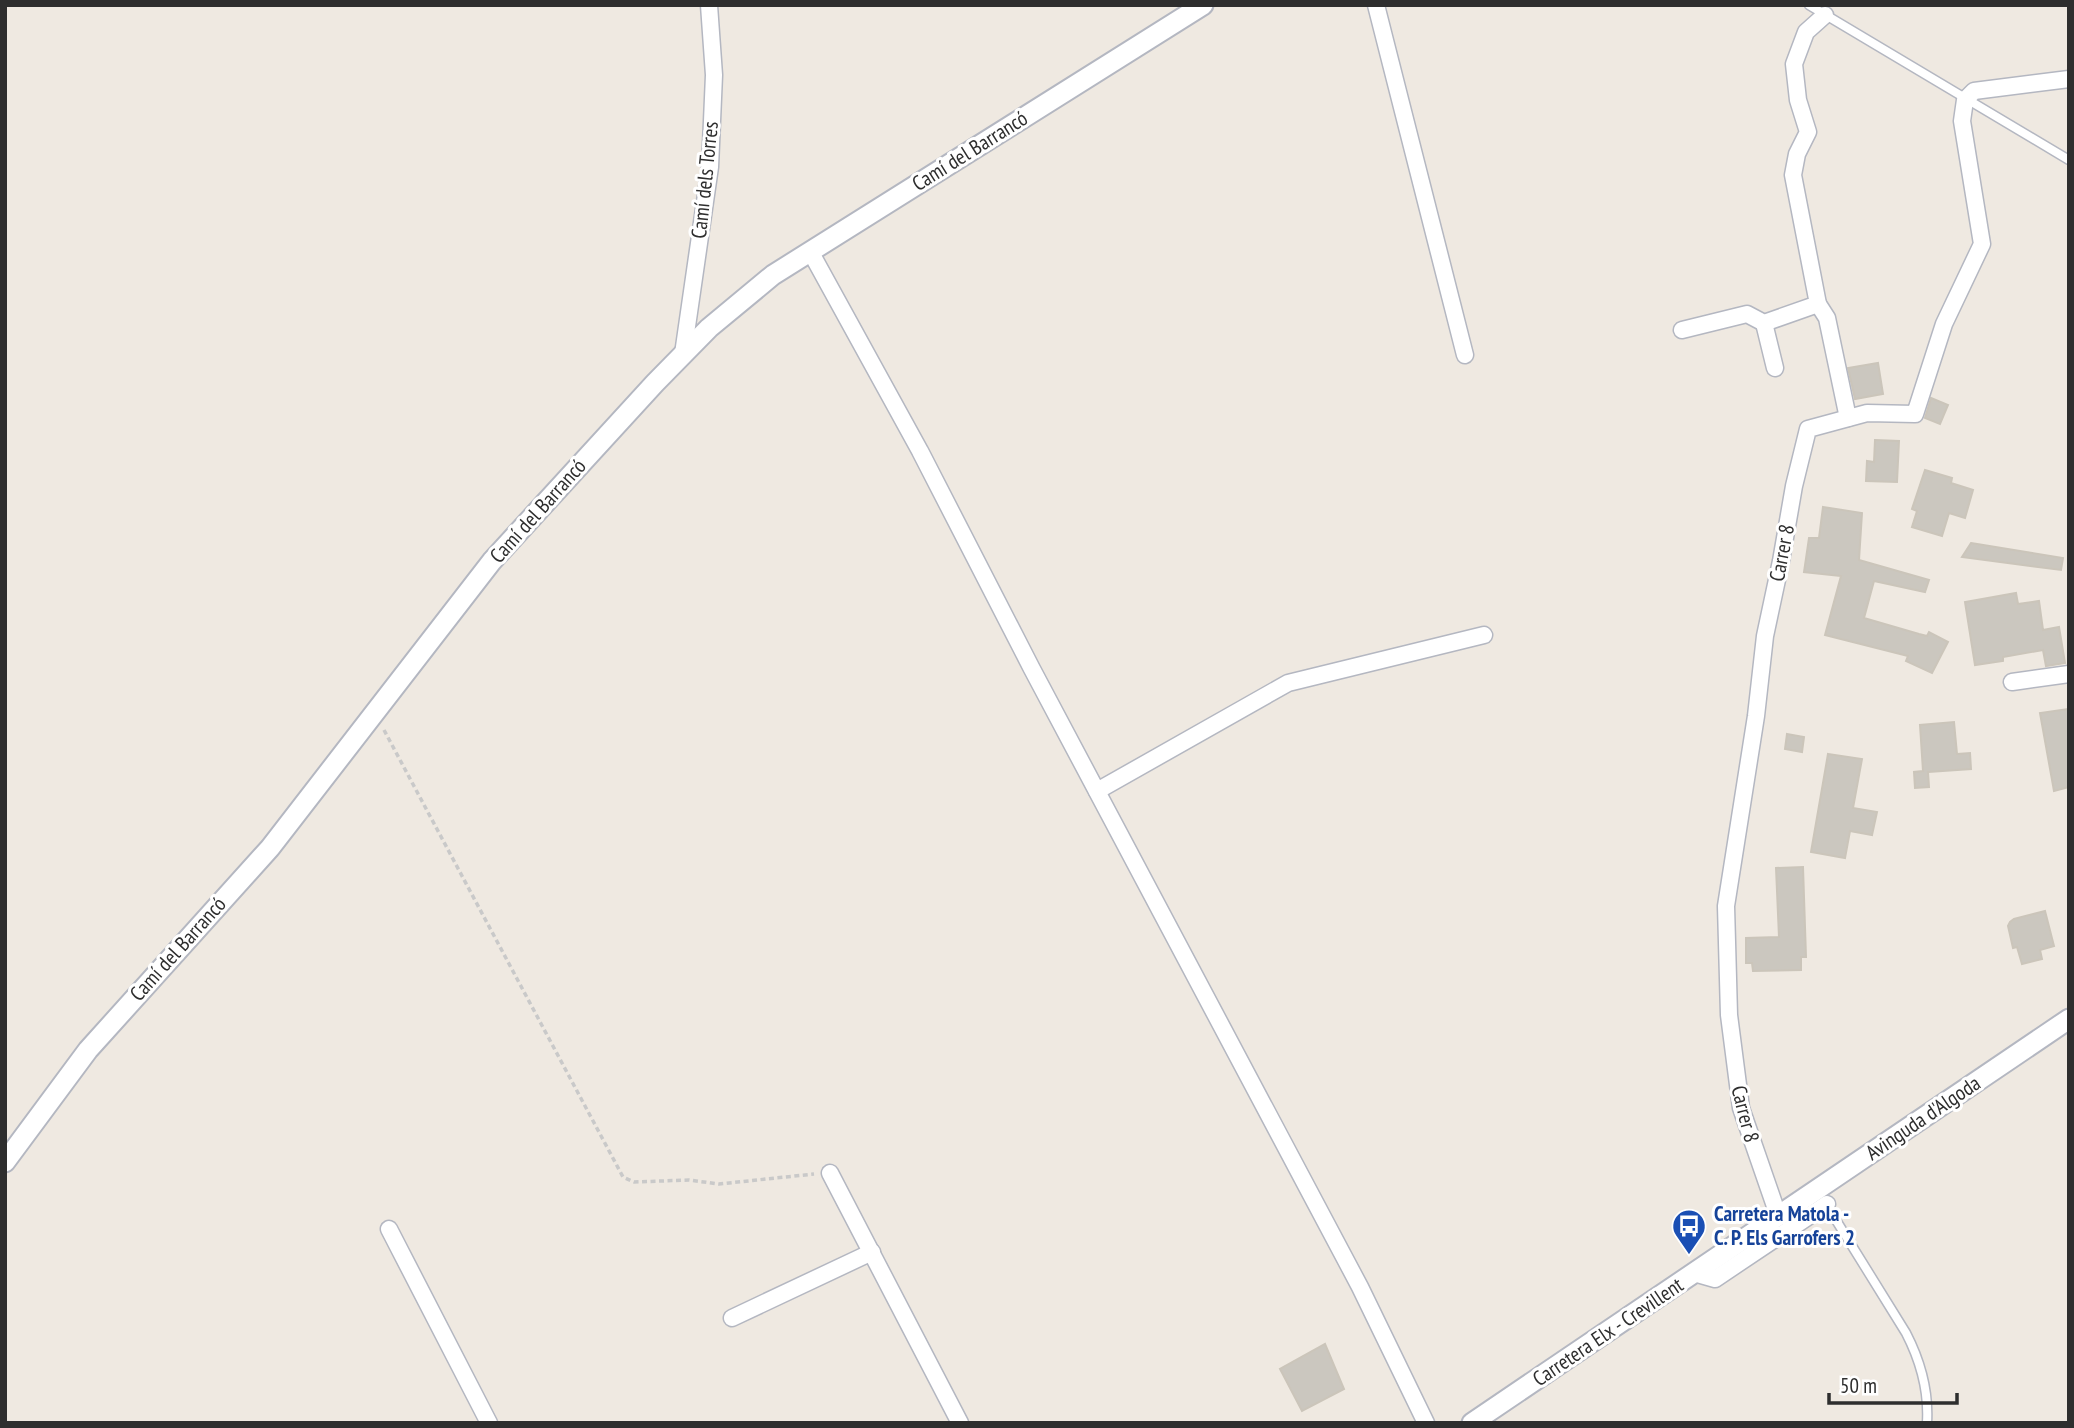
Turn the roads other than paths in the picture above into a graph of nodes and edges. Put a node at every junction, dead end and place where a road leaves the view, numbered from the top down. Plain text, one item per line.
1 (709, 5) edge
2 (1203, 5) edge
3 (1376, 5) edge
4 (1809, 5) edge
5 (1825, 16) junction
6 (2069, 79) edge
7 (1965, 100) junction
8 (2069, 160) edge
9 (810, 251) junction
10 (1818, 304) junction
11 (1764, 323) junction
12 (1682, 330) dead end
13 (683, 355) junction
14 (1465, 355) dead end
15 (1775, 368) dead end
16 (1848, 418) junction
17 (1484, 635) dead end
18 (2069, 674) edge
19 (2012, 682) dead end
20 (1097, 791) junction
21 (2069, 1019) edge
22 (5, 1162) edge
23 (830, 1173) road end
24 (1822, 1197) junction
25 (1778, 1216) junction
26 (389, 1229) dead end
27 (872, 1252) junction
28 (1694, 1273) junction
29 (732, 1318) dead end
30 (489, 1423) edge
31 (961, 1423) edge
32 (1426, 1423) edge
33 (1472, 1423) edge
34 (1927, 1423) edge

1 - 13 street, Camí dels Torres
2 - 9 street, Camí del Barrancó
3 - 14 street
4 - 5 lane
5 - 7 lane
5 - 10 street
6 - 7 street
7 - 8 lane
7 - 16 street, Carrer 8
9 - 13 street, Camí del Barrancó
9 - 20 street
10 - 11 street
10 - 16 street
11 - 12 street
11 - 15 street
13 - 22 street, Camí del Barrancó
16 - 25 street, Carrer 8
17 - 20 street
18 - 19 street
20 - 32 street
21 - 24 street, Avinguda d'Algoda
23 - 27 street
24 - 25 street, Avinguda d'Algoda
24 - 28 street
24 - 34 lane
25 - 28 street, Carretera Elx - Crevillent
26 - 30 street
27 - 29 street
27 - 31 street
28 - 33 street, Carretera Elx - Crevillent

